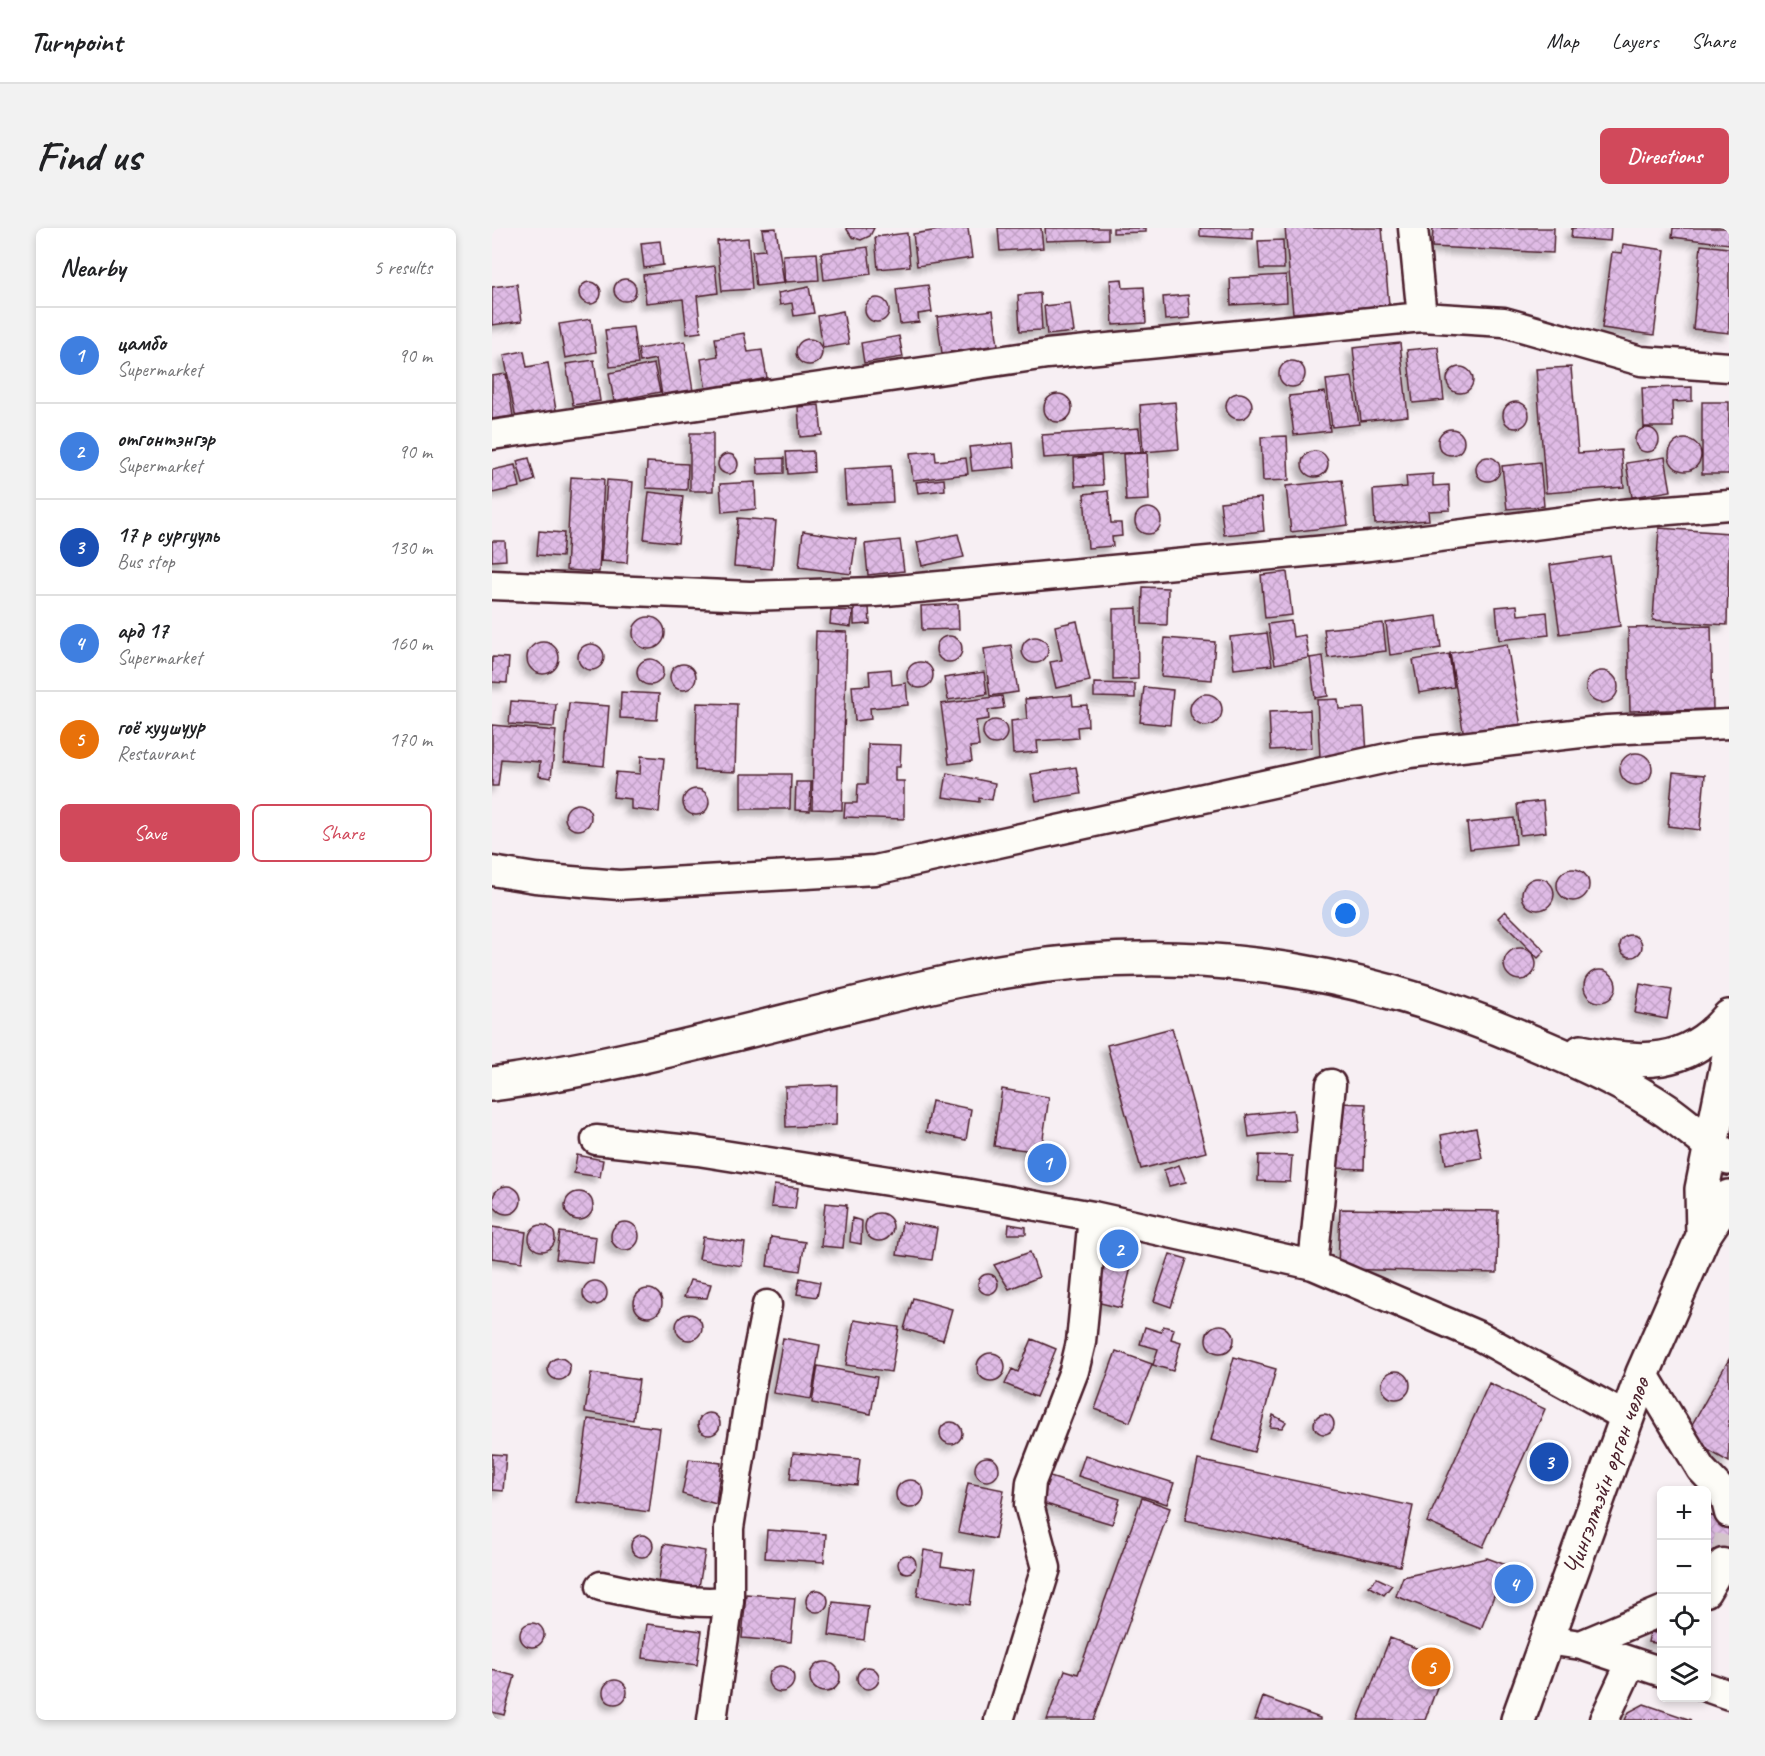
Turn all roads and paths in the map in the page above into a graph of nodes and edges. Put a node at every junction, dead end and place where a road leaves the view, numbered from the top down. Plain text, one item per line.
1 (1413, 228) edge
2 (1422, 317) junction
3 (1729, 367) edge
4 (492, 435) edge
5 (1729, 505) edge
6 (492, 585) edge
7 (1729, 724) edge
8 (492, 871) edge
9 (1729, 1017) edge
10 (1535, 1043) junction
11 (1729, 1056) edge
12 (492, 1084) edge
13 (1331, 1084) dead end
14 (596, 1140) dead end
15 (1720, 1152) edge
16 (1729, 1197) edge
17 (1093, 1216) junction
18 (1703, 1236) junction
19 (1313, 1265) junction
20 (767, 1305) dead end
21 (1643, 1373) junction
22 (1626, 1417) junction
23 (1729, 1513) edge
24 (1724, 1563) dead end
25 (1711, 1585) edge
26 (601, 1586) dead end
27 (729, 1600) junction
28 (1657, 1613) edge
29 (1547, 1640) junction
30 (1581, 1645) junction
31 (1631, 1662) junction
32 (1657, 1670) edge
33 (1711, 1688) edge
34 (1729, 1695) edge
35 (712, 1720) edge
36 (999, 1720) edge
37 (1518, 1720) edge
38 (1604, 1720) edge

1 - 2 street
2 - 3 street
2 - 4 street
5 - 6 street
7 - 8 street
9 - 10 main road
10 - 12 main road
10 - 15 main road
11 - 15 main road, Чингэлтэйн өргөн чөлөө
13 - 19 street
14 - 17 street
15 - 18 main road, Чингэлтэйн өргөн чөлөө
16 - 18 main road, Чингэлтэйн өргөн чөлөө
17 - 19 street
17 - 36 street
18 - 21 main road, Чингэлтэйн өргөн чөлөө
19 - 22 street
20 - 27 street
21 - 22 main road, Чингэлтэйн өргөн чөлөө
21 - 23 street
22 - 29 main road, Чингэлтэйн өргөн чөлөө
24 - 25 street
26 - 27 street
27 - 35 street
28 - 30 street
29 - 30 street
29 - 37 main road, Чингэлтэйн өргөн чөлөө
30 - 31 street
31 - 32 street
31 - 38 street
33 - 34 street

